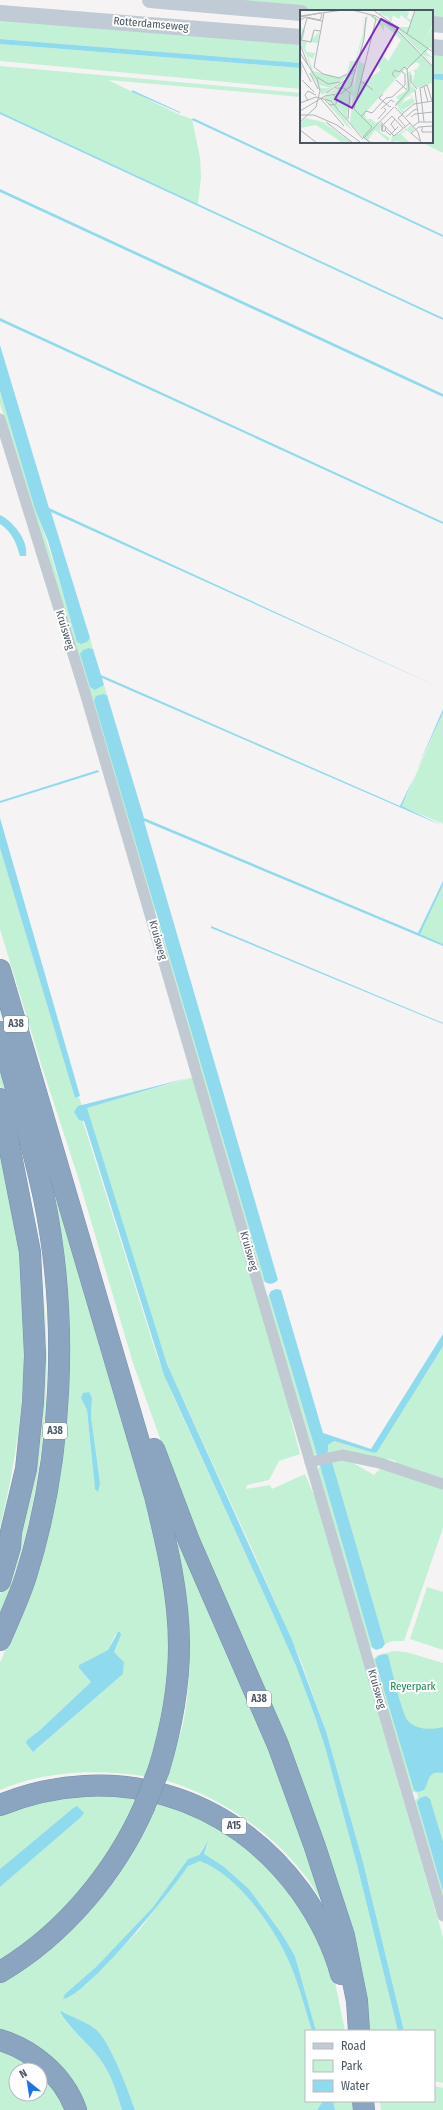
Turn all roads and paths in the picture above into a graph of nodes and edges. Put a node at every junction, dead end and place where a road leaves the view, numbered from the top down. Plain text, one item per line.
1 (150, 0) edge
2 (0, 13) edge
3 (300, 13) edge
4 (433, 24) edge
5 (443, 25) edge
6 (300, 37) edge
7 (433, 47) edge
8 (443, 48) edge
9 (0, 419) edge
10 (0, 970) edge
11 (0, 1032) edge
12 (0, 1099) edge
13 (121, 1380) junction
14 (319, 1460) junction
15 (443, 1484) edge
16 (11, 1532) junction
17 (0, 1560) edge
18 (0, 1581) edge
19 (0, 1640) edge
20 (0, 1805) edge
21 (443, 1916) edge
22 (0, 1972) edge
23 (353, 2030) edge
24 (359, 2030) edge
25 (0, 2040) edge
26 (76, 2110) edge

1 - 3 main road
2 - 6 main road, Rotterdamseweg
4 - 5 main road
7 - 8 main road
9 - 14 street, Kruisweg
10 - 13 highway, A38
11 - 19 highway, A38
12 - 16 highway, A38
13 - 22 highway, A38, bridge
13 - 24 highway, A38
14 - 15 street
14 - 21 street, Kruisweg
16 - 17 highway, A38
16 - 18 highway, A38
20 - 23 highway, A15
25 - 26 highway

